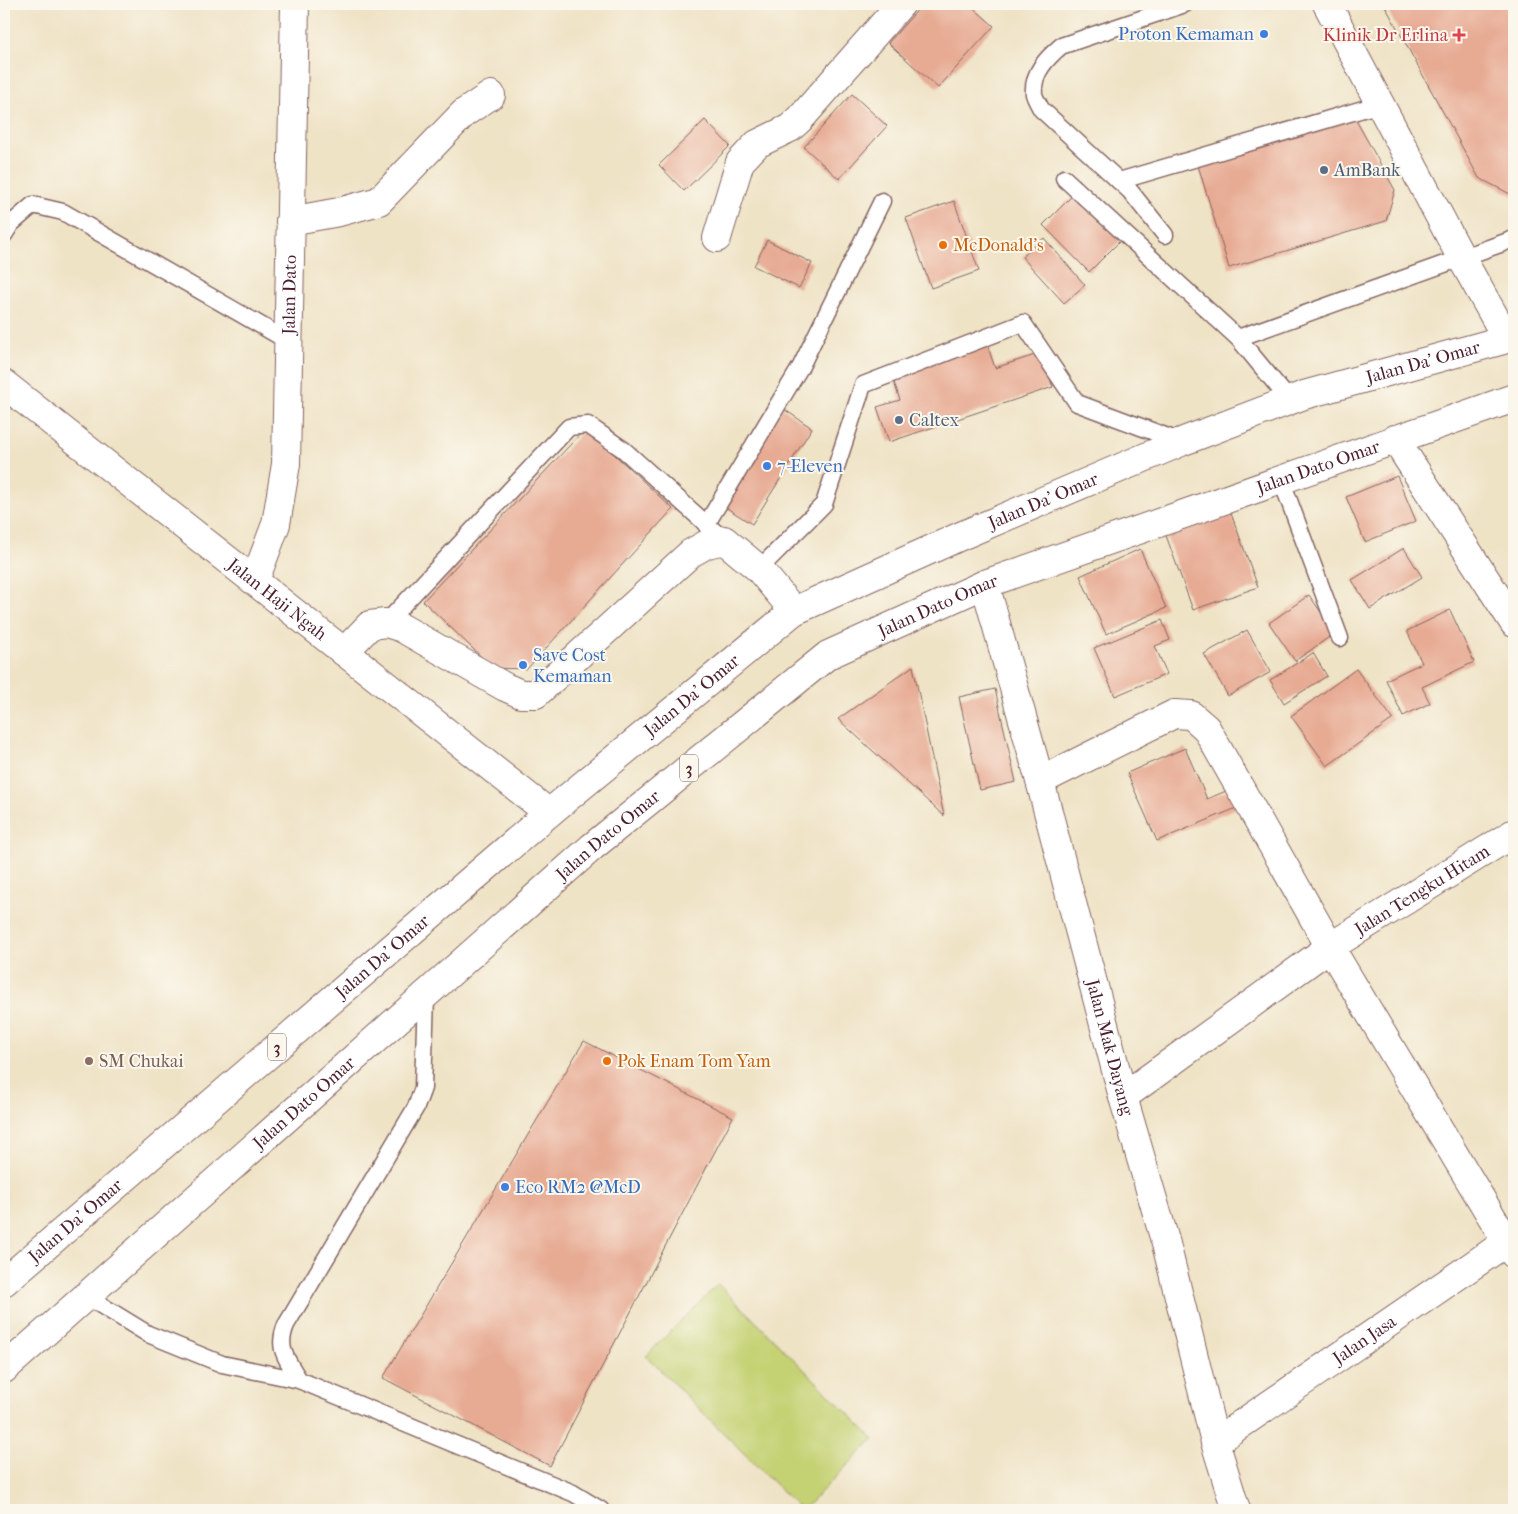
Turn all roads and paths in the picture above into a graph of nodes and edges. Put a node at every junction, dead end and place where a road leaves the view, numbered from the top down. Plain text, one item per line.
1 (295, 4) edge
2 (901, 4) edge
3 (1185, 4) edge
4 (1327, 4) edge
5 (491, 95) dead end
6 (1380, 104) junction
7 (1064, 178) dead end
8 (1119, 181) junction
9 (882, 201) dead end
10 (290, 221) junction
11 (4, 235) edge
12 (1165, 235) dead end
13 (717, 238) dead end
14 (1514, 239) edge
15 (1461, 257) junction
16 (1238, 338) junction
17 (1511, 338) edge
18 (288, 341) junction
19 (4, 384) edge
20 (1514, 398) edge
21 (1290, 401) junction
22 (1395, 439) junction
23 (1181, 442) junction
24 (1281, 479) junction
25 (715, 532) junction
26 (759, 569) junction
27 (255, 580) junction
28 (985, 584) junction
29 (794, 611) junction
30 (386, 623) junction
31 (1514, 623) edge
32 (1340, 638) dead end
33 (344, 652) junction
34 (1040, 781) junction
35 (549, 813) junction
36 (1514, 833) edge
37 (1330, 947) junction
38 (426, 996) junction
39 (1123, 1097) junction
40 (1512, 1244) edge
41 (4, 1282) edge
42 (86, 1296) junction
43 (4, 1369) edge
44 (299, 1380) junction
45 (1215, 1442) junction
46 (601, 1510) edge
47 (1236, 1510) edge

1 - 10 main road, Jalan Dato
2 - 13 main road
3 - 8 lane
4 - 6 main road
5 - 10 main road
6 - 8 lane
6 - 15 main road
7 - 16 lane
8 - 12 lane
9 - 25 lane
10 - 18 main road, Jalan Dato
11 - 18 lane
14 - 15 lane
15 - 16 lane
15 - 17 main road
16 - 21 lane
17 - 21 main road, Jalan Da' Omar / 3
18 - 27 main road, Jalan Dato
19 - 27 main road, Jalan Haji Ngah
20 - 22 main road, Jalan Dato Omar / 3
21 - 23 main road, Jalan Da' Omar / 3
22 - 24 main road, Jalan Dato Omar / 3
22 - 31 main road
23 - 26 lane
23 - 29 main road, Jalan Da' Omar / 3
24 - 28 main road, Jalan Dato Omar / 3
24 - 32 lane
25 - 26 main road
25 - 30 main road
25 - 30 lane
26 - 29 main road
27 - 33 main road, Jalan Haji Ngah
28 - 34 main road, Jalan Mak Dayang
28 - 38 main road, Jalan Dato Omar / 3
29 - 35 main road, Jalan Da' Omar / 3
30 - 33 main road
33 - 35 main road, Jalan Haji Ngah
34 - 37 main road
34 - 39 main road, Jalan Mak Dayang
35 - 41 main road, Jalan Da' Omar / 3
36 - 37 main road, Jalan Tengku Hitam
37 - 39 main road, Jalan Tengku Hitam
37 - 40 main road
38 - 42 main road, Jalan Dato Omar / 3
38 - 44 lane
39 - 45 main road, Jalan Mak Dayang
40 - 45 main road, Jalan Jasa
42 - 43 main road, Jalan Dato Omar / 3
42 - 44 lane
44 - 46 lane
45 - 47 main road, Jalan Mak Dayang

